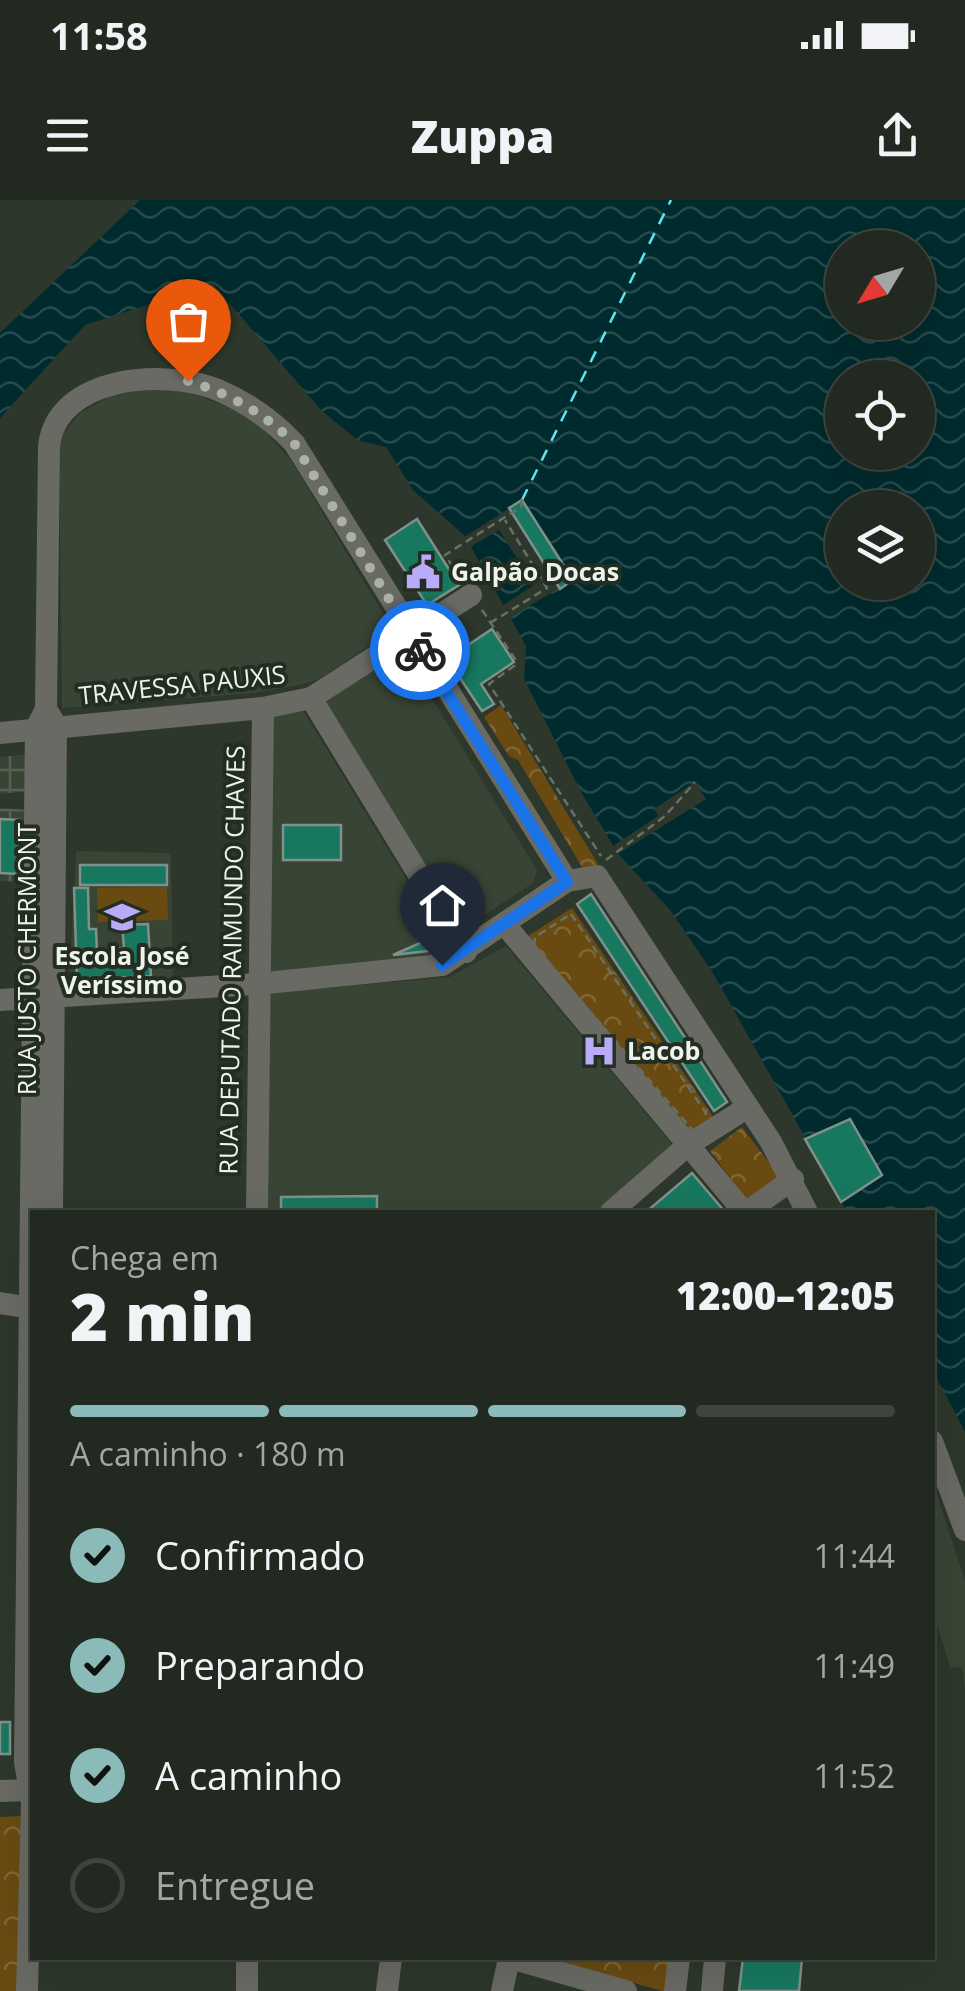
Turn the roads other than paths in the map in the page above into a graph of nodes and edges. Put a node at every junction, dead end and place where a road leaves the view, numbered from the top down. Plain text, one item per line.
1 (472, 595) road end
2 (411, 635) junction
3 (310, 698) junction
4 (263, 708) junction
5 (46, 721) junction
6 (0, 732) edge
7 (567, 882) junction
8 (506, 926) junction
9 (466, 952) junction
10 (257, 984) junction
11 (46, 996) junction
12 (0, 1000) edge
13 (748, 1107) junction
14 (692, 1151) junction
15 (793, 1179) junction
16 (52, 1210) edge
17 (257, 1210) edge
18 (624, 1210) edge
19 (743, 1210) edge
20 (748, 1210) edge
21 (806, 1210) edge
22 (23, 1302) edge
23 (935, 1449) edge
24 (965, 1530) edge
25 (29, 1761) edge
26 (0, 1763) edge
27 (0, 1792) edge
28 (30, 1796) edge
29 (30, 1895) edge
30 (247, 1960) edge
31 (390, 1960) edge
32 (510, 1960) edge
33 (517, 1960) edge
34 (678, 1960) edge
35 (714, 1960) edge
36 (27, 1991) edge
37 (247, 1991) edge
38 (387, 1991) edge
39 (502, 1991) edge
40 (626, 1991) edge
41 (676, 1991) edge
42 (712, 1991) edge

1 - 2 street, TRAVESSA PAUXIS
2 - 3 street, TRAVESSA PAUXIS
2 - 5 street, RUA JUSTO CHERMONT
2 - 7 street
3 - 4 street, TRAVESSA PAUXIS
3 - 9 street
4 - 5 street, TRAVESSA PAUXIS
4 - 10 street, RUA DEPUTADO RAIMUNDO CHAVES
5 - 6 street, TRAVESSA PAUXIS
5 - 11 street, RUA JUSTO CHERMONT
7 - 8 street
7 - 13 street
8 - 9 street
8 - 14 street
9 - 10 street
10 - 11 street
10 - 17 street, RUA DEPUTADO RAIMUNDO CHAVES
11 - 12 street
11 - 16 street, RUA JUSTO CHERMONT
11 - 22 street, RUA JUSTO CHERMONT
13 - 14 street
13 - 15 street
14 - 18 street
14 - 19 street
15 - 20 street
15 - 21 street
22 - 25 street, RUA JUSTO CHERMONT
23 - 24 street
25 - 26 street
27 - 28 street
29 - 36 street, RUA JUSTO CHERMONT
30 - 37 street
31 - 38 street
32 - 39 street
33 - 40 street
34 - 41 street
35 - 42 street

